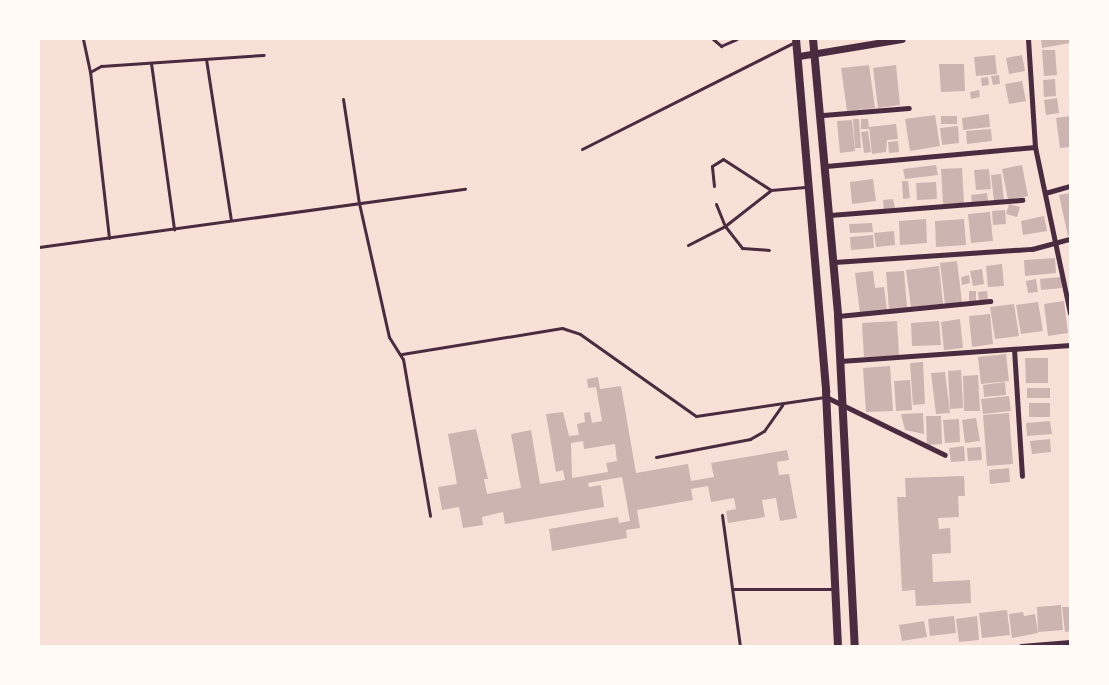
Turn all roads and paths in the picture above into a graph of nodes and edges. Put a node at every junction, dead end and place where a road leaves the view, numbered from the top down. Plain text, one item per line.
1 (83, 39) edge
2 (713, 39) edge
3 (737, 39) edge
4 (813, 39) edge
5 (902, 39) edge
6 (1028, 39) edge
7 (799, 40) edge
8 (816, 52) junction
9 (264, 55) dead end
10 (799, 56) junction
11 (206, 59) junction
12 (151, 63) junction
13 (90, 72) junction
14 (343, 99) dead end
15 (909, 108) dead end
16 (823, 115) junction
17 (1035, 147) junction
18 (582, 149) dead end
19 (826, 166) junction
20 (714, 186) dead end
21 (1070, 186) edge
22 (810, 187) junction
23 (465, 189) dead end
24 (771, 189) junction
25 (1045, 193) junction
26 (1022, 200) dead end
27 (359, 203) junction
28 (716, 204) dead end
29 (830, 215) junction
30 (231, 221) junction
31 (725, 226) junction
32 (174, 229) junction
33 (109, 238) junction
34 (1070, 239) edge
35 (1058, 243) junction
36 (688, 245) dead end
37 (39, 247) edge
38 (768, 250) dead end
39 (834, 262) junction
40 (1068, 293) edge
41 (990, 301) dead end
42 (1070, 313) edge
43 (838, 316) junction
44 (1070, 345) edge
45 (1014, 349) junction
46 (402, 354) junction
47 (840, 362) junction
48 (826, 397) junction
49 (842, 403) junction
50 (782, 405) junction
51 (945, 455) dead end
52 (656, 457) dead end
53 (1022, 476) dead end
54 (722, 515) dead end
55 (430, 516) dead end
56 (733, 589) junction
57 (835, 589) junction
58 (1070, 642) edge
59 (740, 646) edge
60 (838, 646) edge
61 (855, 646) edge
62 (1021, 646) edge

1 - 13 lane
2 - 3 lane
4 - 8 main road
5 - 8 street
6 - 17 street
7 - 10 main road
7 - 18 lane
8 - 10 street
8 - 16 main road
9 - 11 lane
10 - 22 main road
11 - 12 lane
11 - 30 lane
12 - 13 lane
12 - 32 lane
13 - 33 lane
14 - 27 lane
15 - 16 street
16 - 19 main road
17 - 19 street
17 - 25 street
19 - 29 main road
20 - 24 lane
21 - 25 street
22 - 24 lane
22 - 48 main road
23 - 27 lane
24 - 31 lane
25 - 35 street
26 - 29 street
27 - 30 lane
27 - 46 lane
28 - 31 lane
29 - 39 main road
30 - 32 lane
31 - 36 lane
31 - 38 lane
32 - 33 lane
33 - 37 lane
34 - 35 street
35 - 39 street
35 - 40 street
39 - 43 main road
40 - 42 street
41 - 43 street
43 - 47 main road
44 - 45 street
45 - 47 street
45 - 53 street
46 - 50 lane
46 - 55 lane
47 - 49 main road
48 - 49 street
48 - 50 lane
48 - 57 main road
49 - 51 street
49 - 61 main road
50 - 52 lane
54 - 56 lane
56 - 57 lane
56 - 59 lane
57 - 60 main road
58 - 62 street

